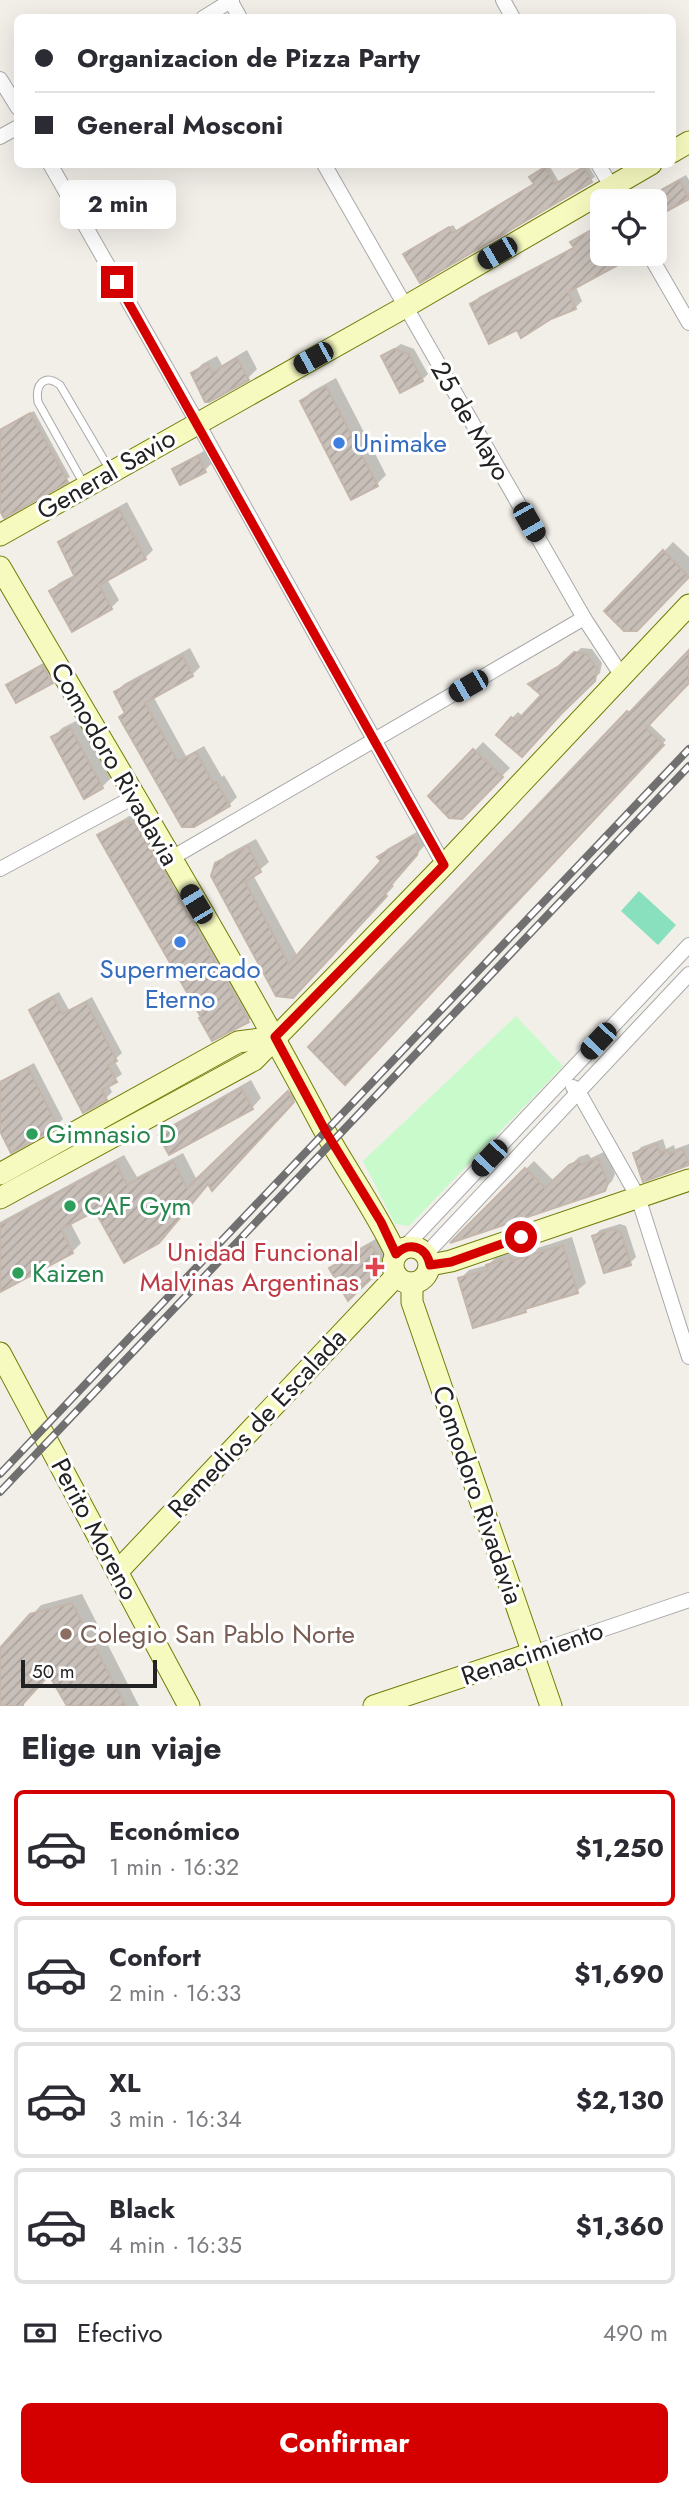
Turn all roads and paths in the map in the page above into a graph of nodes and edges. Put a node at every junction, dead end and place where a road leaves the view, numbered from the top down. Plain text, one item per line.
1 (231, 0) edge
2 (209, 14) edge
3 (0, 79) edge
4 (14, 102) edge
5 (52, 168) edge
6 (326, 168) edge
7 (600, 168) edge
8 (646, 168) edge
9 (612, 189) edge
10 (621, 189) edge
11 (590, 207) edge
12 (656, 266) edge
13 (405, 307) junction
14 (689, 323) edge
15 (197, 422) junction
16 (111, 472) junction
17 (85, 486) junction
18 (0, 535) edge
19 (0, 567) edge
20 (689, 605) edge
21 (584, 618) junction
22 (622, 676) junction
23 (375, 740) junction
24 (134, 797) junction
25 (170, 859) junction
26 (444, 865) junction
27 (0, 869) edge
28 (689, 945) edge
29 (689, 974) edge
30 (275, 1037) junction
31 (562, 1079) junction
32 (578, 1091) junction
33 (0, 1174) edge
34 (689, 1181) edge
35 (638, 1197) junction
36 (0, 1198) edge
37 (400, 1251) junction
38 (428, 1259) junction
39 (404, 1280) junction
40 (0, 1353) edge
41 (689, 1357) edge
42 (118, 1571) junction
43 (689, 1600) edge
44 (533, 1653) junction
45 (189, 1706) edge
46 (374, 1706) edge
47 (551, 1706) edge

1 - 2 street
3 - 4 street
5 - 15 street
6 - 13 street, 25 de Mayo
7 - 9 street
8 - 10 street, General Savio
11 - 13 street, General Savio
12 - 14 street
13 - 15 street, General Savio
13 - 21 street, 25 de Mayo
15 - 16 street, General Savio
15 - 23 street
16 - 17 street, General Savio
16 - 17 lane
17 - 18 street, General Savio
19 - 24 street, Comodoro Rivadavia
20 - 22 street
21 - 22 street, 25 de Mayo
21 - 23 street
22 - 26 street
23 - 25 street
23 - 26 street
24 - 25 street, Comodoro Rivadavia
24 - 27 street
25 - 30 street, Comodoro Rivadavia
26 - 30 street
28 - 31 street
29 - 32 street
30 - 33 street
30 - 36 street
30 - 37 street, Comodoro Rivadavia
31 - 32 street
31 - 37 street
32 - 35 street
32 - 38 street
34 - 35 street
35 - 38 street
35 - 41 street
37 - 38 street
37 - 39 street
38 - 39 street
39 - 42 street, Remedios de Escalada
39 - 44 street, Comodoro Rivadavia
40 - 42 street, Perito Moreno
42 - 45 street, Perito Moreno
43 - 44 street, Renacimiento
44 - 46 street, Renacimiento
44 - 47 street, Comodoro Rivadavia

